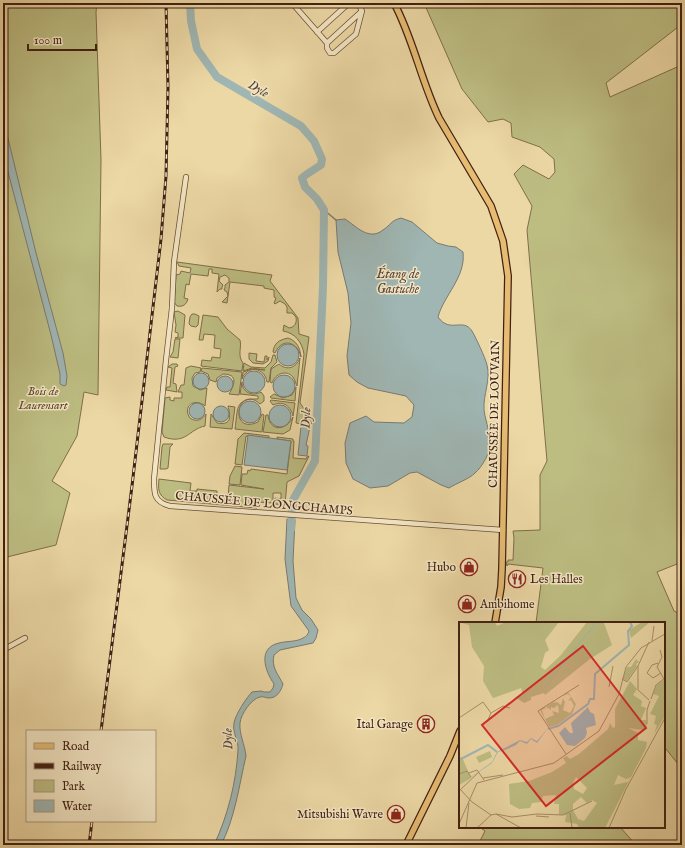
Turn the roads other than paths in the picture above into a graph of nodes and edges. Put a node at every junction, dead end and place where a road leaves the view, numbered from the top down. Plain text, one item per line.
1 (292, 3) edge
2 (301, 3) edge
3 (349, 3) edge
4 (358, 3) edge
5 (394, 3) edge
6 (296, 8) junction
7 (362, 11) junction
8 (317, 32) junction
9 (327, 43) junction
10 (186, 177) dead end
11 (503, 530) junction
12 (495, 622) edge
13 (25, 638) dead end
14 (3, 650) edge
15 (459, 734) edge
16 (406, 845) edge

1 - 6 street
2 - 6 street
3 - 8 street
4 - 7 street
5 - 11 main road, CHAUSSÉE DE LOUVAIN
6 - 8 street
7 - 9 street
7 - 9 street
8 - 9 street
10 - 11 street, CHAUSSÉE DE LONGCHAMPS
11 - 12 main road, CHAUSSÉE DE LOUVAIN
13 - 14 street
15 - 16 main road

